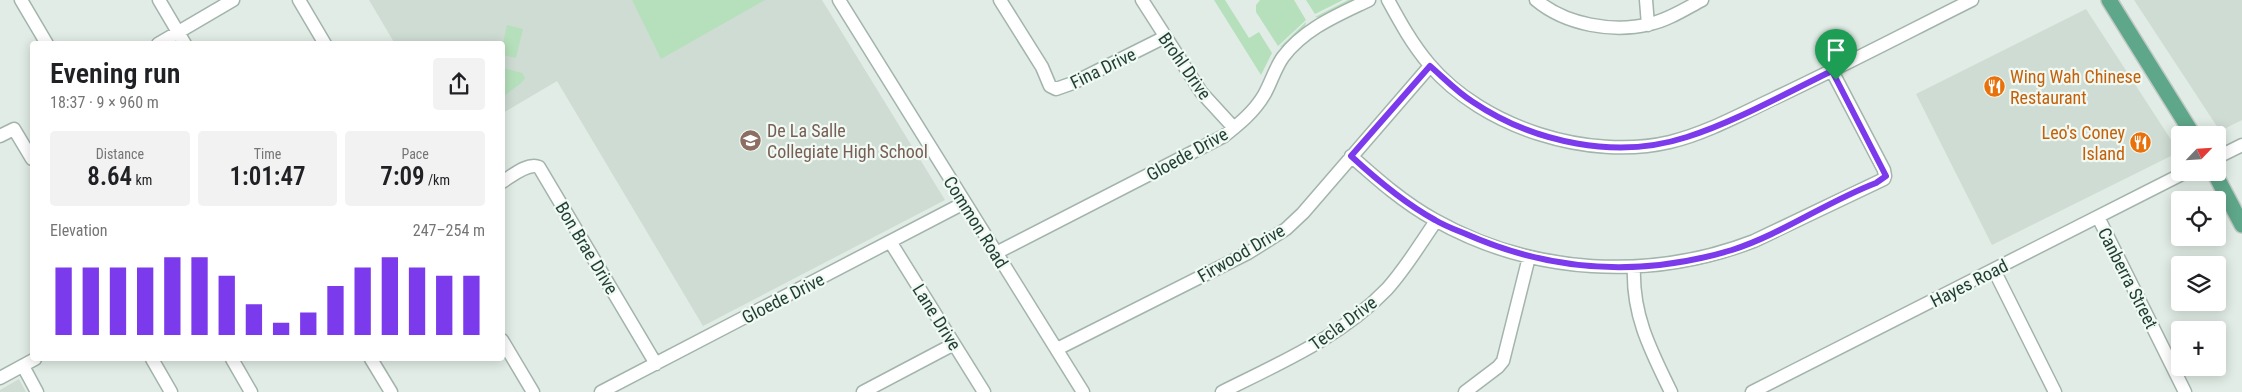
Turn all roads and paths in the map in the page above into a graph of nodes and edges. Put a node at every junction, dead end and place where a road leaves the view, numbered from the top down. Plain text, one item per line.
1 (21, 0) edge
2 (159, 0) edge
3 (233, 0) edge
4 (299, 0) edge
5 (839, 0) edge
6 (1000, 0) edge
7 (1142, 0) edge
8 (1369, 0) edge
9 (1388, 0) edge
10 (1536, 0) edge
11 (1646, 0) edge
12 (1702, 0) edge
13 (1972, 0) edge
14 (2109, 0) edge
15 (1648, 24) junction
16 (178, 32) junction
17 (1165, 37) junction
18 (45, 41) edge
19 (163, 41) edge
20 (183, 41) edge
21 (323, 41) edge
22 (1430, 66) junction
23 (1832, 71) junction
24 (2187, 126) edge
25 (1234, 128) junction
26 (0, 136) edge
27 (2242, 145) edge
28 (2226, 153) edge
29 (30, 156) edge
30 (1351, 156) junction
31 (505, 180) edge
32 (2171, 180) edge
33 (2219, 181) edge
34 (964, 203) junction
35 (2098, 217) junction
36 (1436, 221) junction
37 (2242, 225) edge
38 (891, 243) junction
39 (996, 253) junction
40 (1529, 257) junction
41 (1634, 268) junction
42 (1994, 270) junction
43 (954, 344) junction
44 (505, 345) edge
45 (1057, 349) junction
46 (32, 361) edge
47 (153, 361) edge
48 (233, 361) edge
49 (372, 361) edge
50 (656, 364) junction
51 (23, 366) junction
52 (0, 378) edge
53 (38, 392) edge
54 (171, 392) edge
55 (251, 392) edge
56 (390, 392) edge
57 (533, 392) edge
58 (601, 392) edge
59 (863, 392) edge
60 (984, 392) edge
61 (1083, 392) edge
62 (1222, 392) edge
63 (1465, 392) edge
64 (1671, 392) edge
65 (1752, 392) edge
66 (2055, 392) edge
67 (2185, 392) edge

1 - 18 street
2 - 16 street
3 - 16 street
4 - 21 street
5 - 34 street, Common Road
6 - 17 street, Fina Drive
7 - 17 street, Brohl Drive
8 - 25 street, Gloede Drive
9 - 22 street
10 - 15 street
11 - 15 street
12 - 15 street
13 - 23 street
14 - 24 main road
16 - 19 street
16 - 20 street
17 - 25 street, Brohl Drive
22 - 23 street
22 - 30 street, Firwood Drive
23 - 41 street
25 - 39 street, Gloede Drive
26 - 29 street
27 - 28 street
30 - 36 street
30 - 45 street, Firwood Drive
31 - 50 street, Bon Brae Drive
32 - 35 street, Hayes Road
33 - 37 main road
34 - 38 street, Gloede Drive
34 - 39 street, Common Road
35 - 42 street, Hayes Road
35 - 67 street, Canberra Street
36 - 40 street
36 - 62 street, Tecla Drive
38 - 43 street, Lane Drive
38 - 50 street, Gloede Drive
39 - 45 street, Common Road
40 - 41 street
40 - 63 street
41 - 64 street
42 - 65 street, Hayes Road
42 - 66 street
43 - 59 street
43 - 60 street, Lane Drive
44 - 57 street
45 - 61 street, Common Road
46 - 51 street
47 - 54 street
48 - 55 street
49 - 56 street
50 - 58 street, Gloede Drive
51 - 52 street
51 - 53 street

